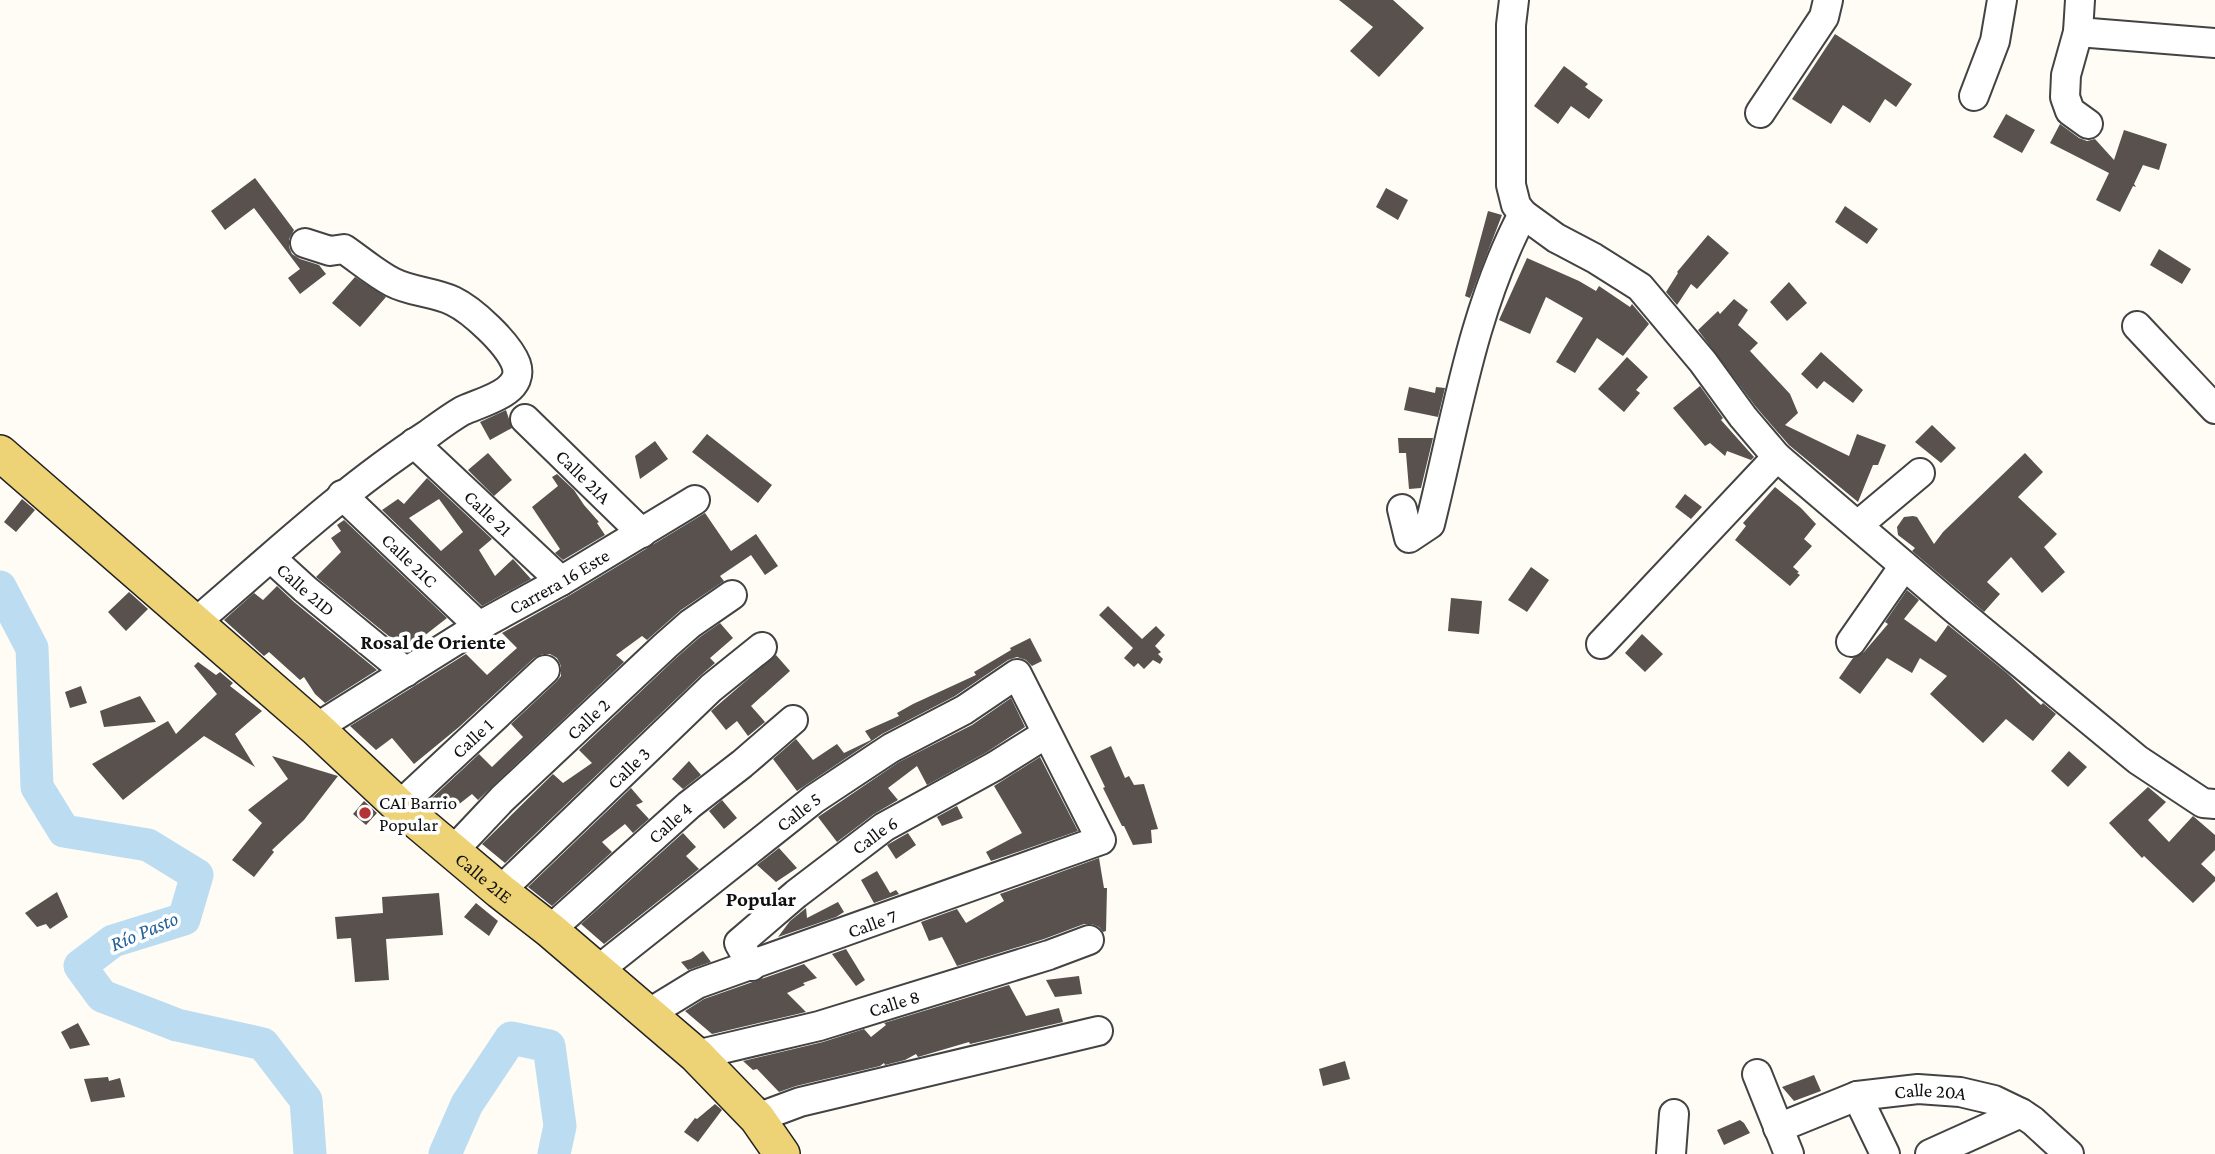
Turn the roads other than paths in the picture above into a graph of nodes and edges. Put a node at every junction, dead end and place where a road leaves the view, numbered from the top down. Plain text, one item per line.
1 (1514, 0) edge
2 (1828, 0) edge
3 (2001, 0) edge
4 (2080, 0) edge
5 (2078, 32) junction
6 (2215, 43) edge
7 (1974, 96) dead end
8 (1760, 113) dead end
9 (2088, 124) dead end
10 (1522, 214) junction
11 (304, 243) dead end
12 (2137, 326) dead end
13 (2215, 409) edge
14 (525, 419) dead end
15 (414, 443) junction
16 (0, 453) edge
17 (1777, 457) junction
18 (1920, 473) dead end
19 (342, 495) junction
20 (695, 500) dead end
21 (1402, 509) dead end
22 (1857, 525) junction
23 (642, 533) junction
24 (271, 558) junction
25 (1904, 566) junction
26 (561, 582) junction
27 (732, 595) dead end
28 (196, 622) junction
29 (479, 626) junction
30 (1851, 642) dead end
31 (1601, 644) dead end
32 (762, 647) dead end
33 (545, 670) dead end
34 (406, 672) junction
35 (793, 720) dead end
36 (316, 728) junction
37 (1046, 734) junction
38 (2215, 804) edge
39 (399, 806) junction
40 (453, 851) junction
41 (500, 891) junction
42 (550, 930) junction
43 (1089, 940) dead end
44 (752, 966) junction
45 (597, 971) junction
46 (648, 1014) junction
47 (1097, 1031) dead end
48 (696, 1055) junction
49 (1757, 1074) dead end
50 (1857, 1096) junction
51 (2021, 1113) junction
52 (1674, 1114) dead end
53 (757, 1118) junction
54 (1784, 1141) edge
55 (782, 1154) edge
56 (1671, 1154) edge
57 (1885, 1154) edge
58 (1930, 1154) edge
59 (2069, 1154) edge

1 - 10 street
2 - 8 street
3 - 7 street
4 - 5 street
5 - 6 street
5 - 9 street
10 - 17 street
10 - 21 street
11 - 15 street
12 - 13 street
14 - 23 street, Calle 21A
15 - 19 street
15 - 26 street, Calle 21
16 - 28 main road, Calle 21E
17 - 22 street
17 - 31 street
18 - 22 street
19 - 24 street
19 - 29 street, Calle 21C
20 - 23 street, Carrera 16 Este
22 - 25 street
23 - 26 street, Carrera 16 Este
24 - 28 street
24 - 34 street, Calle 21D
25 - 30 street
25 - 38 street
26 - 29 street, Carrera 16 Este
27 - 40 street, Calle 2
28 - 36 main road, Calle 21E
29 - 34 street, Carrera 16 Este
32 - 41 street, Calle 3
33 - 39 street, Calle 1
34 - 36 street, Carrera 16 Este
35 - 42 street, Calle 4
36 - 39 main road, Calle 21E
37 - 44 street, Calle 6
37 - 44 street, Calle 7
37 - 45 street, Calle 5
39 - 40 main road, Calle 21E
40 - 41 main road, Calle 21E
41 - 42 main road, Calle 21E
42 - 45 main road, Calle 21E
43 - 48 street, Calle 8
44 - 46 street, Calle 7
45 - 46 main road, Calle 21E
46 - 48 main road, Calle 21E
47 - 53 street
48 - 53 main road, Calle 21E
49 - 54 street
50 - 51 street, Calle 20A
50 - 54 street, Calle 20A
50 - 57 street
51 - 58 street
51 - 59 street, Calle 20A
52 - 56 street
53 - 55 main road, Calle 21E

